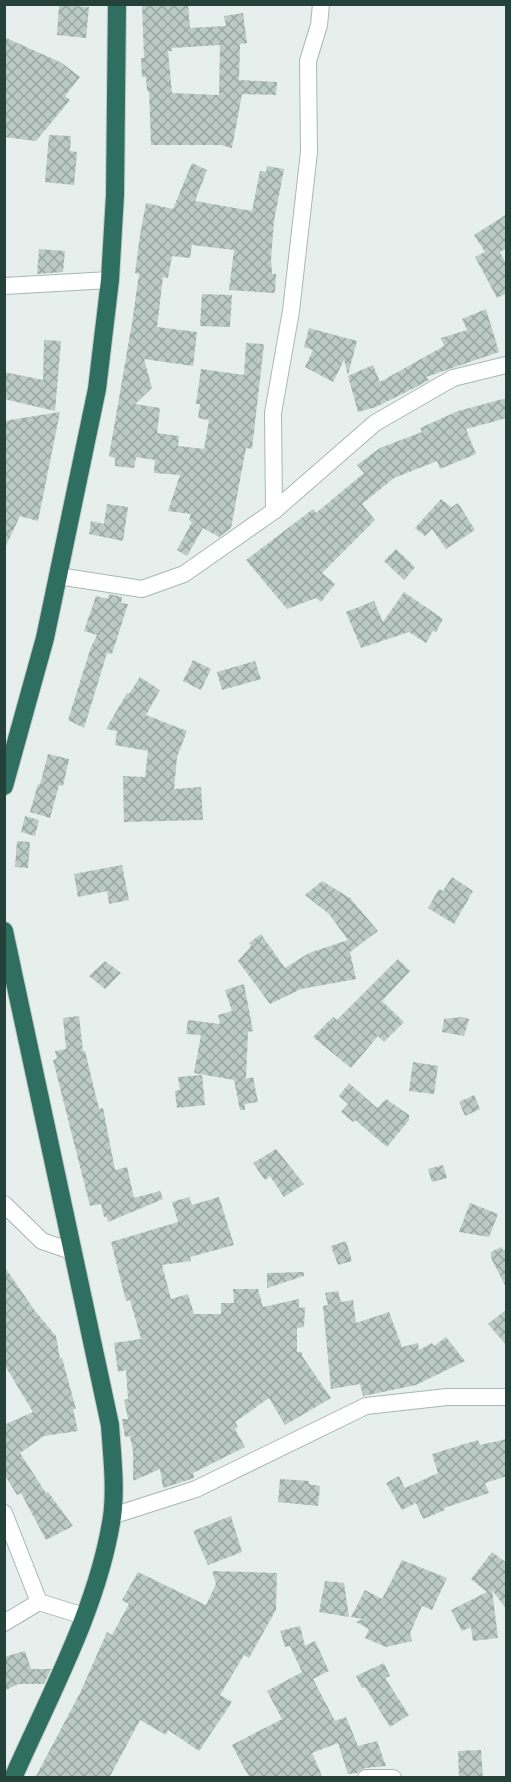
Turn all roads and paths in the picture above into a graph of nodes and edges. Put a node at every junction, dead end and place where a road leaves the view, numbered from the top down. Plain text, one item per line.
1 (117, 4) edge
2 (321, 4) edge
3 (110, 280) junction
4 (4, 286) edge
5 (507, 365) edge
6 (274, 511) junction
7 (58, 576) junction
8 (4, 786) edge
9 (4, 931) edge
10 (4, 1204) edge
11 (74, 1252) junction
12 (507, 1397) edge
13 (4, 1513) edge
14 (112, 1516) junction
15 (39, 1602) junction
16 (84, 1616) junction
17 (4, 1623) edge
18 (13, 1778) edge
19 (366, 1778) edge
20 (393, 1778) edge

1 - 3 highway
2 - 6 street
3 - 4 street
3 - 7 highway
5 - 6 street
6 - 7 street
7 - 8 highway
9 - 11 highway
10 - 11 street
11 - 14 highway
12 - 14 street
13 - 15 street
14 - 16 highway
15 - 16 street
15 - 17 street
16 - 18 highway
19 - 20 street

